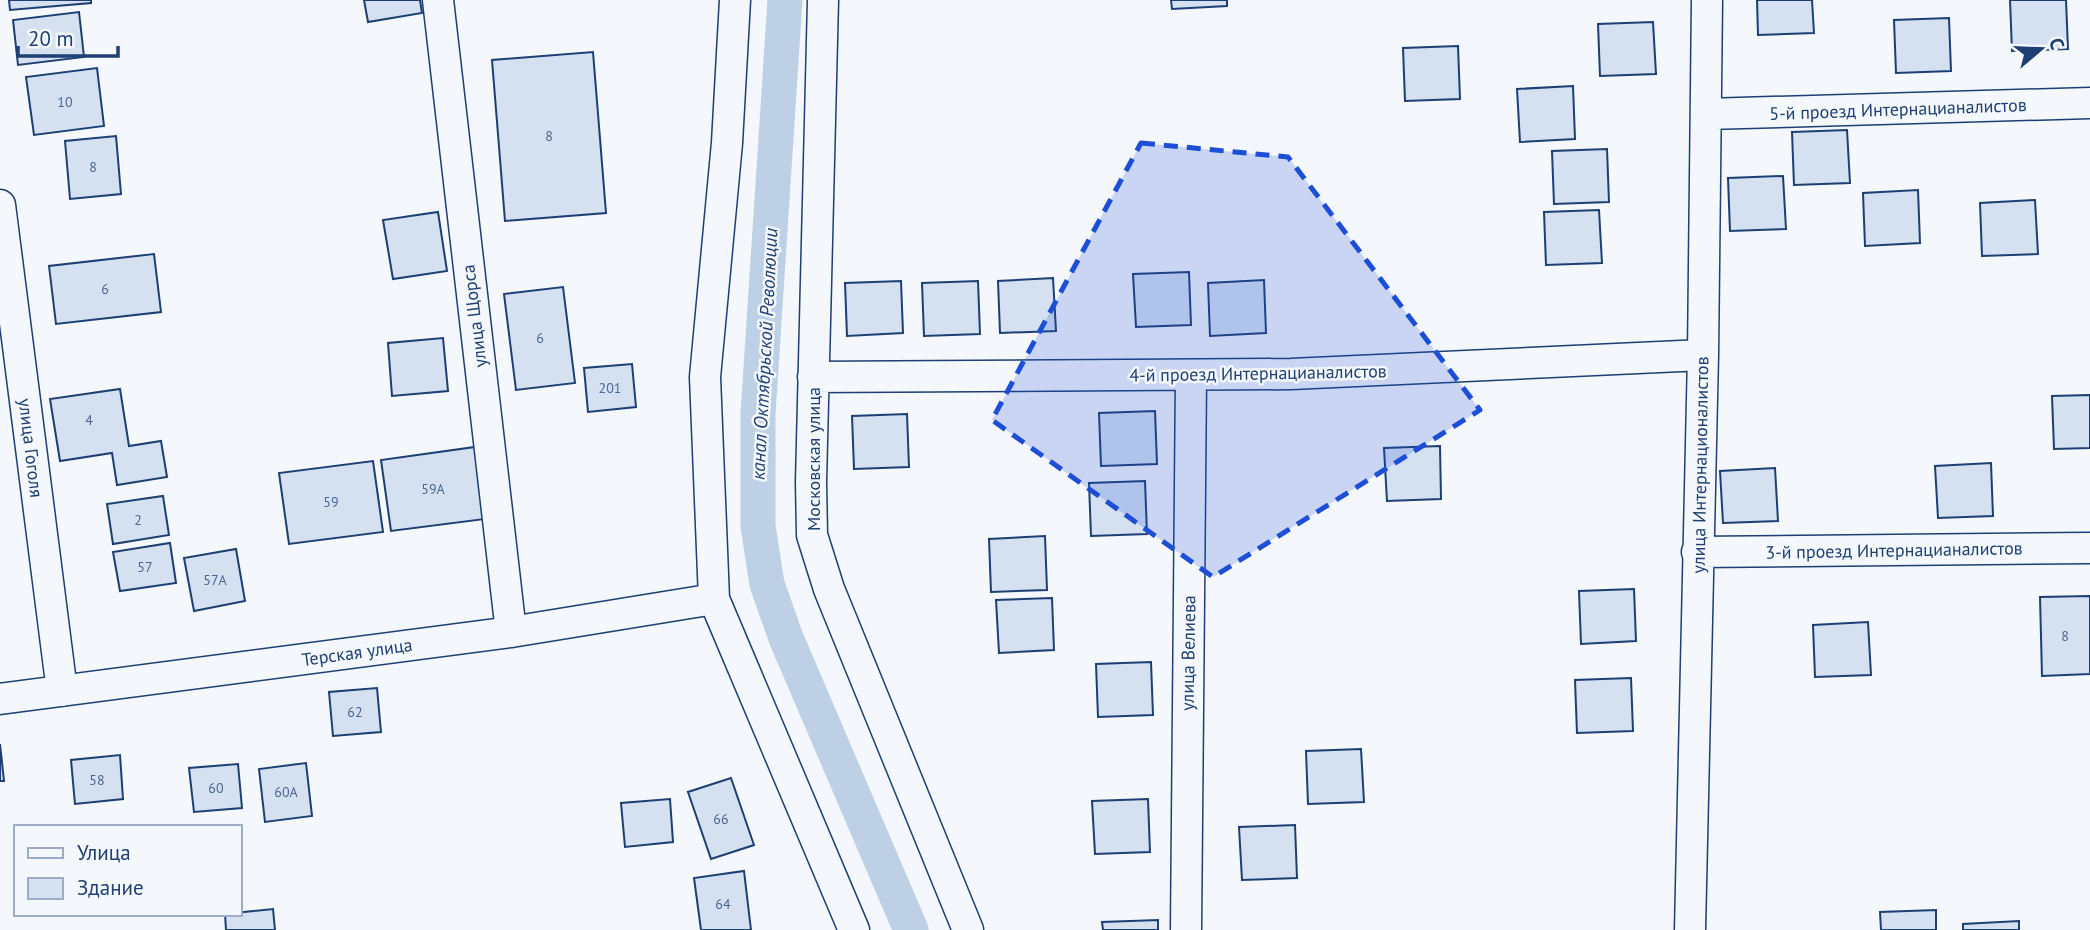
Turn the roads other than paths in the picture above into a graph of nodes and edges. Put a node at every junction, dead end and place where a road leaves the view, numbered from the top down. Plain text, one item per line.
1 (438, 0) edge
2 (735, 0) edge
3 (823, 0) edge
4 (1707, 0) edge
5 (2090, 103) edge
6 (1706, 114) junction
7 (0, 211) edge
8 (1703, 355) junction
9 (1191, 376) junction
10 (813, 377) junction
11 (2090, 548) edge
12 (1697, 552) junction
13 (713, 599) junction
14 (510, 632) junction
15 (62, 691) junction
16 (0, 699) edge
17 (854, 930) edge
18 (968, 930) edge
19 (1186, 930) edge
20 (1690, 930) edge

1 - 14 street, улица Щорса
2 - 13 street
3 - 10 street, Московская улица
4 - 6 street, улица Интернационалистов
5 - 6 street, 5-й проезд Интернацианалистов
6 - 8 street, улица Интернационалистов
7 - 15 street, улица Гоголя
8 - 9 street, 4-й проезд Интернацианалистов
8 - 12 street, улица Интернационалистов
9 - 10 street, 4-й проезд Интернацианалистов
9 - 19 street, улица Велиева
10 - 18 street, Московская улица
11 - 12 street, 3-й проезд Интернацианалистов
12 - 20 street, улица Интернационалистов
13 - 14 street, Терская улица
13 - 17 street
14 - 15 street, Терская улица
15 - 16 street, Терская улица

